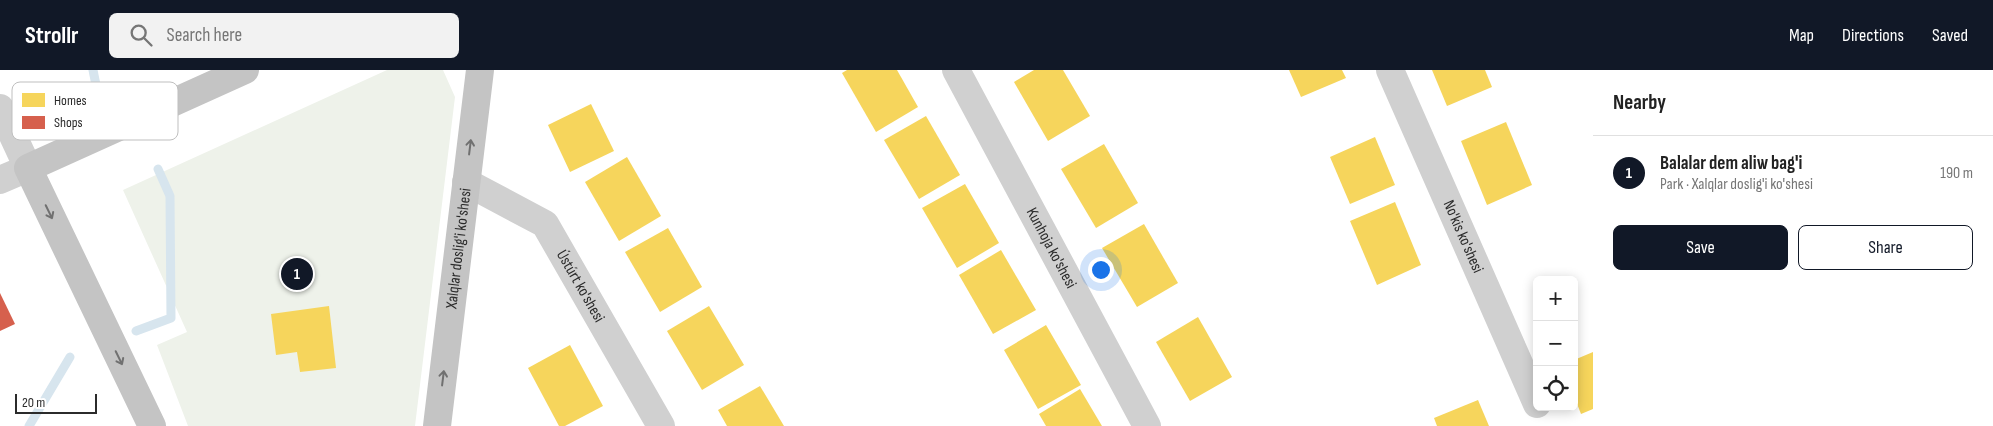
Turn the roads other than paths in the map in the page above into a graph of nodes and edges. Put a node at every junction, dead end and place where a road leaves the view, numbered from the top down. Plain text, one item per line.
1 (245, 70) edge
2 (480, 70) edge
3 (956, 70) edge
4 (1390, 70) edge
5 (178, 100) edge
6 (0, 108) edge
7 (12, 134) edge
8 (15, 140) edge
9 (90, 140) edge
10 (28, 168) junction
11 (0, 180) edge
12 (466, 182) junction
13 (1533, 395) edge
14 (1540, 411) edge
15 (152, 426) edge
16 (437, 426) edge
17 (661, 426) edge
18 (1147, 426) edge
19 (1546, 426) edge

1 - 5 main road
12 -> 2 main road, Xalqlar doslig'i ko'shesi
3 - 18 street, Kunhoja ko'shesi
4 - 13 street, No'kis ko'shesi
6 - 7 street
8 - 10 street
9 - 10 main road
10 - 11 street
10 -> 15 main road
16 -> 12 main road, Xalqlar doslig'i ko'shesi
12 - 17 street, Ústúrt ko'shesi
14 - 19 street, No'kis ko'shesi

